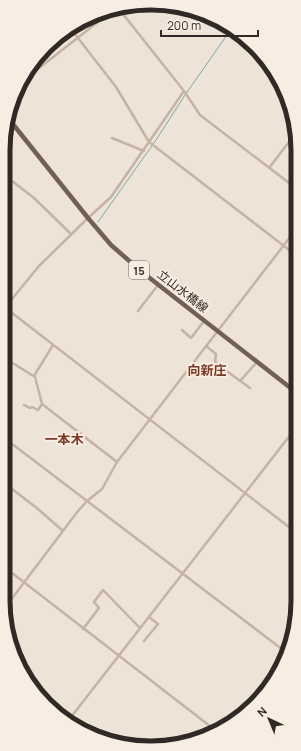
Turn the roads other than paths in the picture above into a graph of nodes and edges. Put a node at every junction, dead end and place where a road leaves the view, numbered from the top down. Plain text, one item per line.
1 (122, 13) edge
2 (104, 18) edge
3 (74, 33) edge
4 (78, 38) junction
5 (34, 72) edge
6 (184, 91) junction
7 (13, 124) edge
8 (112, 138) dead end
9 (291, 140) edge
10 (149, 142) junction
11 (144, 151) junction
12 (269, 168) junction
13 (10, 179) edge
14 (291, 184) edge
15 (88, 218) junction
16 (71, 234) junction
17 (291, 236) edge
18 (283, 246) junction
19 (291, 252) edge
20 (158, 284) junction
21 (10, 301) edge
22 (138, 311) dead end
23 (10, 313) edge
24 (205, 321) junction
25 (182, 330) dead end
26 (218, 330) junction
27 (53, 345) junction
28 (206, 346) junction
29 (10, 361) edge
30 (257, 362) junction
31 (34, 376) junction
32 (240, 381) junction
33 (250, 388) dead end
34 (291, 388) edge
35 (42, 404) junction
36 (24, 405) dead end
37 (150, 420) junction
38 (291, 433) edge
39 (10, 442) edge
40 (117, 462) junction
41 (10, 487) edge
42 (245, 493) junction
43 (87, 501) junction
44 (291, 529) edge
45 (63, 531) junction
46 (10, 571) edge
47 (183, 574) junction
48 (25, 583) junction
49 (10, 602) edge
50 (149, 618) junction
51 (140, 628) junction
52 (83, 629) junction
53 (144, 641) dead end
54 (283, 649) edge
55 (118, 656) junction
56 (71, 717) edge
57 (212, 727) edge

1 - 6 street
2 - 4 street
3 - 4 street
4 - 5 street
4 - 10 street
6 - 10 street
6 - 12 street
7 - 15 main road, 立山水橋線 / 15
8 - 11 street
9 - 12 street
10 - 11 street
10 - 18 street
11 - 15 street
12 - 14 street
13 - 16 street
15 - 16 street
15 - 20 main road, 立山水橋線 / 15
16 - 21 street
17 - 18 street
18 - 19 street
18 - 26 street
20 - 22 street
20 - 24 main road, 立山水橋線 / 15
23 - 27 street
24 - 25 street
24 - 26 main road, 立山水橋線 / 15
26 - 28 street
26 - 30 main road, 立山水橋線 / 15
27 - 31 street
27 - 37 street
28 - 32 street
28 - 37 street
29 - 31 street
30 - 32 street
30 - 34 main road, 立山水橋線 / 15
31 - 35 street
32 - 33 street
35 - 36 street
35 - 40 street
37 - 40 street
37 - 42 street
38 - 42 street
39 - 43 street
40 - 43 street
41 - 45 street
42 - 44 street
42 - 47 street
43 - 45 street
43 - 47 street
45 - 48 street
46 - 48 street
47 - 50 street
47 - 54 street
48 - 49 street
48 - 52 street
50 - 51 street
50 - 53 street
51 - 52 street
51 - 55 street
52 - 55 street
55 - 56 street
55 - 57 street

